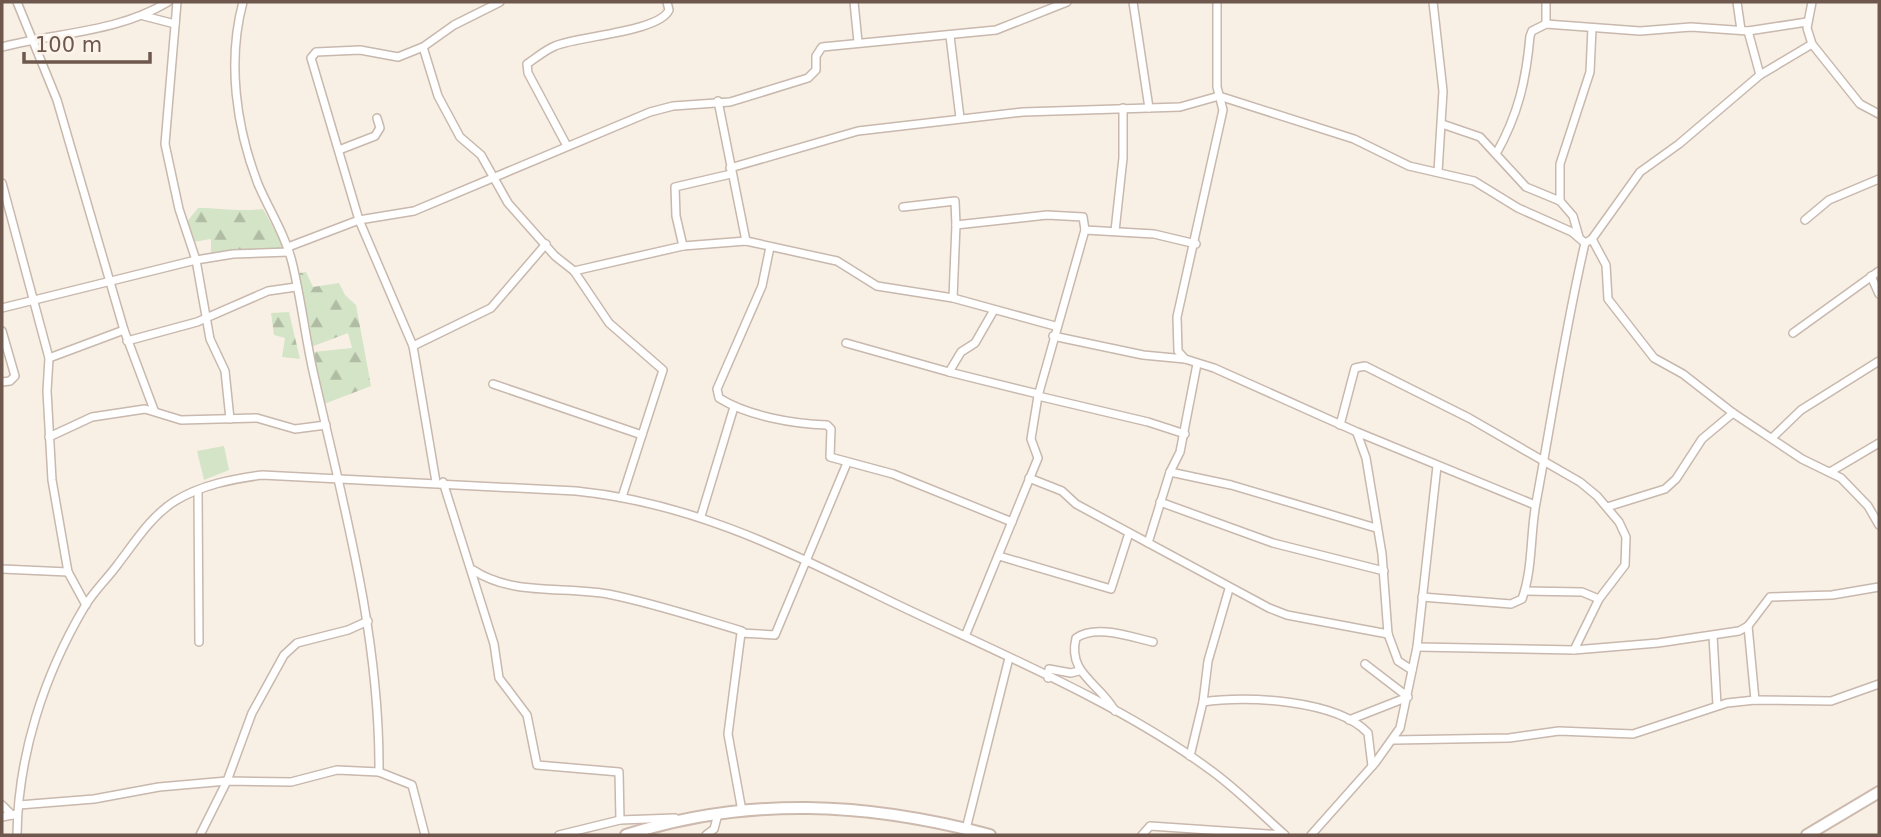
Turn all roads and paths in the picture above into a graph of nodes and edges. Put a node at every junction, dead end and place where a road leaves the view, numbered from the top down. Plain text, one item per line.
1 (17, 2) edge
2 (168, 2) edge
3 (177, 2) edge
4 (243, 2) edge
5 (500, 2) edge
6 (667, 2) edge
7 (854, 2) edge
8 (1067, 2) edge
9 (1133, 2) edge
10 (1217, 2) edge
11 (1433, 2) edge
12 (1546, 2) edge
13 (1737, 2) edge
14 (1812, 2) edge
15 (144, 16) junction
16 (1807, 22) junction
17 (175, 24) junction
18 (1546, 24) junction
19 (1592, 28) junction
20 (1745, 30) junction
21 (950, 36) junction
22 (35, 39) junction
23 (858, 42) junction
24 (1812, 44) junction
25 (2, 47) edge
26 (423, 47) junction
27 (1760, 75) junction
28 (1219, 96) junction
29 (718, 101) junction
30 (1123, 108) junction
31 (1149, 108) junction
32 (1879, 114) edge
33 (377, 118) dead end
34 (960, 118) junction
35 (1443, 124) junction
36 (567, 146) junction
37 (339, 150) junction
38 (1496, 154) junction
39 (731, 171) junction
40 (1438, 172) junction
41 (494, 178) junction
42 (1879, 179) edge
43 (2, 183) edge
44 (1560, 201) junction
45 (903, 207) dead end
46 (359, 220) junction
47 (1805, 220) dead end
48 (956, 225) junction
49 (1085, 230) junction
50 (1115, 231) junction
51 (1578, 237) junction
52 (746, 241) junction
53 (1589, 241) junction
54 (546, 244) junction
55 (1196, 244) junction
56 (683, 246) junction
57 (770, 247) junction
58 (288, 250) junction
59 (196, 260) junction
60 (575, 271) junction
61 (1879, 271) edge
62 (1871, 276) junction
63 (110, 282) junction
64 (296, 286) junction
65 (1879, 295) edge
66 (953, 298) junction
67 (33, 301) junction
68 (2, 308) edge
69 (994, 310) junction
70 (206, 318) junction
71 (1055, 326) junction
72 (124, 330) junction
73 (2, 331) edge
74 (1793, 333) dead end
75 (1053, 336) junction
76 (127, 341) junction
77 (846, 343) dead end
78 (413, 346) junction
79 (49, 358) junction
80 (1185, 359) junction
81 (1879, 361) edge
82 (1197, 364) junction
83 (949, 372) junction
84 (2, 382) edge
85 (493, 384) dead end
86 (1038, 395) junction
87 (734, 407) junction
88 (154, 410) junction
89 (1733, 413) junction
90 (230, 419) junction
91 (326, 425) junction
92 (1340, 425) junction
93 (1357, 432) junction
94 (1185, 434) junction
95 (642, 435) junction
96 (49, 437) junction
97 (1773, 437) junction
98 (1879, 443) edge
99 (1546, 462) junction
100 (847, 463) junction
101 (1437, 466) junction
102 (1170, 472) junction
103 (1830, 472) junction
104 (339, 477) junction
105 (1029, 478) junction
106 (440, 482) junction
107 (198, 491) junction
108 (622, 497) junction
109 (1160, 502) junction
110 (1535, 505) junction
111 (1607, 506) junction
112 (701, 516) junction
113 (1012, 522) junction
114 (1879, 525) edge
115 (1376, 528) junction
116 (1129, 533) junction
117 (1148, 543) junction
118 (999, 556) junction
119 (806, 558) junction
120 (2, 569) edge
121 (472, 570) junction
122 (1384, 571) junction
123 (68, 572) junction
124 (1879, 587) edge
125 (1229, 589) junction
126 (1525, 591) junction
127 (1422, 597) junction
128 (1599, 599) junction
129 (86, 605) junction
130 (368, 621) junction
131 (1748, 626) junction
132 (742, 631) junction
133 (966, 634) junction
134 (1388, 634) junction
135 (1713, 636) junction
136 (199, 642) dead end
137 (1153, 642) dead end
138 (1417, 647) junction
139 (1574, 650) junction
140 (1009, 658) junction
141 (1365, 664) dead end
142 (1412, 670) junction
143 (1079, 671) junction
144 (1048, 678) junction
145 (1879, 684) edge
146 (1408, 697) junction
147 (1755, 700) junction
148 (1203, 702) junction
149 (1717, 705) junction
150 (1115, 712) junction
151 (1349, 720) junction
152 (1394, 740) junction
153 (1190, 756) junction
154 (1372, 767) junction
155 (379, 772) junction
156 (227, 781) junction
157 (1879, 793) edge
158 (2, 805) edge
159 (19, 805) junction
160 (742, 811) junction
161 (718, 814) junction
162 (15, 815) junction
163 (2, 817) edge
164 (686, 818) junction
165 (620, 820) junction
166 (960, 831) edge
167 (17, 835) edge
168 (200, 835) edge
169 (425, 835) edge
170 (559, 835) edge
171 (626, 835) edge
172 (706, 835) edge
173 (990, 835) edge
174 (1142, 835) edge
175 (1284, 835) edge
176 (1311, 835) edge
177 (1807, 835) edge

1 - 22 street
2 - 15 street
3 - 17 street
4 - 58 street
5 - 26 street
6 - 36 street
7 - 23 street
8 - 21 street
9 - 31 street
10 - 28 street
11 - 35 street
12 - 18 street
13 - 20 street
14 - 16 street
15 - 17 street
15 - 22 street
16 - 20 street
16 - 24 street
17 - 59 street
18 - 19 street
18 - 38 street
19 - 20 street
19 - 44 street
20 - 27 street
21 - 23 street
21 - 34 street
22 - 25 street
22 - 63 street
23 - 29 street
24 - 27 street
24 - 32 street
26 - 37 street
26 - 41 street
27 - 53 street
28 - 31 street
28 - 40 street
28 - 55 street
29 - 36 street
29 - 39 street
30 - 31 street
30 - 34 street
30 - 50 street
33 - 37 street
34 - 39 street
35 - 38 street
35 - 40 street
36 - 41 street
37 - 46 street
38 - 44 street
39 - 52 street
39 - 56 street
40 - 51 street
41 - 46 street
41 - 54 street
42 - 47 street
43 - 67 street
44 - 51 street
45 - 48 street
46 - 58 street
46 - 78 street
48 - 49 street
48 - 66 street
49 - 50 street
49 - 71 street
50 - 55 street
51 - 53 street
52 - 56 street
52 - 57 street
53 - 89 street
53 - 99 street
54 - 60 street
54 - 78 street
55 - 80 street
56 - 60 street
57 - 66 street
57 - 87 street
58 - 59 street
58 - 64 street
59 - 63 street
59 - 70 street
60 - 95 street
61 - 62 street
62 - 65 street
62 - 74 street
63 - 67 street
63 - 72 street
64 - 70 street
64 - 91 street
66 - 69 street
67 - 68 street
67 - 79 street
69 - 71 street
69 - 83 street
70 - 76 street
70 - 90 street
71 - 75 street
72 - 76 street
72 - 79 street
73 - 84 street
75 - 80 street
75 - 86 street
76 - 88 street
77 - 83 street
78 - 106 street
79 - 96 street
80 - 82 street
81 - 97 street
82 - 92 street
82 - 94 street
83 - 86 street
85 - 95 street
86 - 94 street
86 - 105 street
87 - 100 street
87 - 112 street
88 - 90 street
88 - 96 street
89 - 97 street
89 - 111 street
90 - 91 street
91 - 104 street
92 - 93 street
92 - 99 street
93 - 101 street
93 - 115 street
94 - 102 street
95 - 108 street
96 - 123 street
97 - 103 street
98 - 103 street
99 - 110 street
99 - 111 street
100 - 113 street
100 - 119 street
101 - 110 street
101 - 127 street
102 - 109 street
102 - 115 street
103 - 114 street
104 - 106 street
104 - 107 street
104 - 130 street
105 - 113 street
105 - 116 street
106 - 108 street
106 - 121 street
107 - 129 street
107 - 136 street
108 - 112 street
109 - 117 street
109 - 122 street
110 - 126 street
111 - 128 street
112 - 119 street
113 - 118 street
115 - 122 street
116 - 117 street
116 - 118 street
117 - 125 street
118 - 133 street
119 - 132 street
119 - 133 street
120 - 123 street
121 - 132 street
121 - 165 street
122 - 134 street
123 - 129 street
124 - 131 street
125 - 134 street
125 - 148 street
126 - 127 street
126 - 128 street
127 - 138 street
128 - 139 street
129 - 159 street
130 - 155 street
130 - 156 street
131 - 135 street
131 - 147 street
132 - 160 street
133 - 140 street
134 - 142 street
135 - 139 street
135 - 149 street
137 - 143 street
138 - 139 street
138 - 142 street
140 - 144 street
140 - 166 street
141 - 146 street
142 - 146 street
143 - 144 street
143 - 150 street
144 - 150 street
145 - 147 street
146 - 151 street
146 - 152 street
147 - 149 street
148 - 151 street
148 - 153 street
149 - 152 street
150 - 153 street
151 - 154 street
152 - 154 street
153 - 175 street
154 - 176 street
155 - 156 street
155 - 169 street
156 - 159 street
156 - 168 street
157 - 177 main road
158 - 162 street
159 - 162 street
160 - 161 main road
160 - 166 main road
161 - 164 main road
161 - 172 street
162 - 163 street
162 - 167 street
164 - 165 street
164 - 171 main road
165 - 170 street
166 - 173 main road
174 - 175 street

